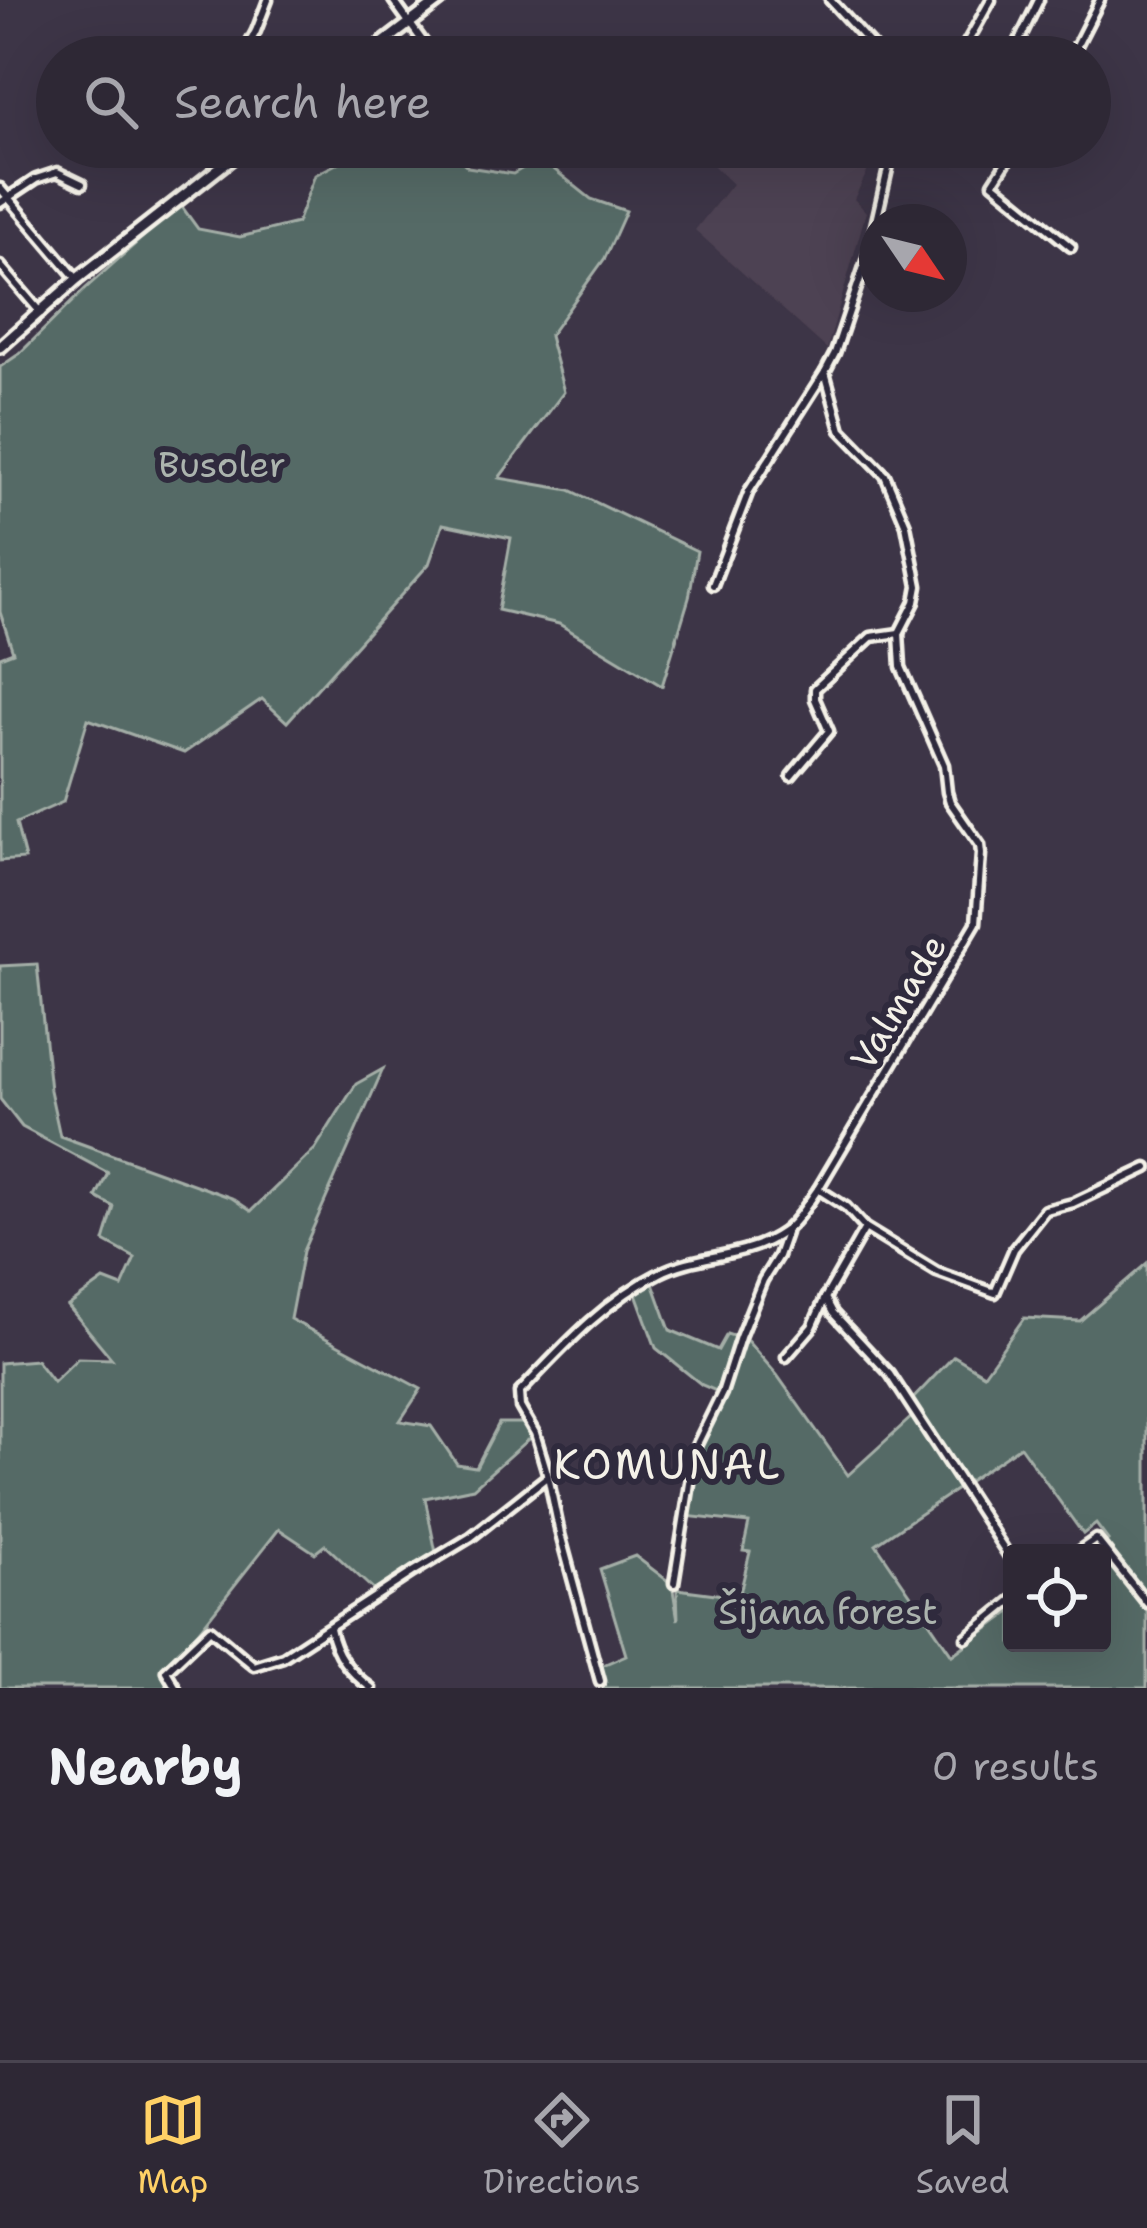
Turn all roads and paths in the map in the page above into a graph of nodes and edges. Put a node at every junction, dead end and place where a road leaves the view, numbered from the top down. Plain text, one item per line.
1 (268, 0) edge
2 (393, 0) edge
3 (440, 0) edge
4 (830, 0) edge
5 (991, 0) edge
6 (1039, 0) edge
7 (1100, 0) edge
8 (410, 23) junction
9 (253, 36) edge
10 (393, 36) edge
11 (419, 36) edge
12 (863, 36) edge
13 (970, 36) edge
14 (1021, 36) edge
15 (1082, 36) edge
16 (219, 168) edge
17 (889, 168) edge
18 (1003, 168) edge
19 (82, 184) dead end
20 (0, 188) edge
21 (4, 200) edge
22 (1071, 248) dead end
23 (0, 266) edge
24 (77, 279) junction
25 (41, 314) junction
26 (0, 346) edge
27 (825, 372) junction
28 (713, 585) dead end
29 (899, 633) junction
30 (790, 776) dead end
31 (1147, 1168) edge
32 (818, 1189) junction
33 (865, 1228) junction
34 (787, 1230) junction
35 (825, 1298) junction
36 (786, 1357) dead end
37 (548, 1476) junction
38 (1003, 1547) edge
39 (1111, 1558) edge
40 (674, 1583) dead end
41 (1147, 1603) edge
42 (1003, 1607) edge
43 (330, 1628) junction
44 (966, 1638) dead end
45 (600, 1681) dead end
46 (176, 1688) edge
47 (371, 1688) edge

1 - 9 street
2 - 8 street
3 - 8 main road
4 - 12 street
5 - 13 street
6 - 14 street
7 - 15 street
8 - 10 main road
8 - 11 street
16 - 24 main road
17 - 27 street
18 - 22 street
19 - 21 street
20 - 21 street
21 - 24 street
23 - 25 street
24 - 25 main road
25 - 26 main road
27 - 28 street
27 - 29 street, Valmade
29 - 30 street
29 - 32 street, Valmade
31 - 33 street
32 - 33 street
32 - 34 street, Valmade
33 - 35 street
34 - 37 street
34 - 40 street, Valmade
35 - 36 street
35 - 38 street
37 - 43 street
37 - 45 street
39 - 41 street
42 - 44 street
43 - 46 street
43 - 47 street

